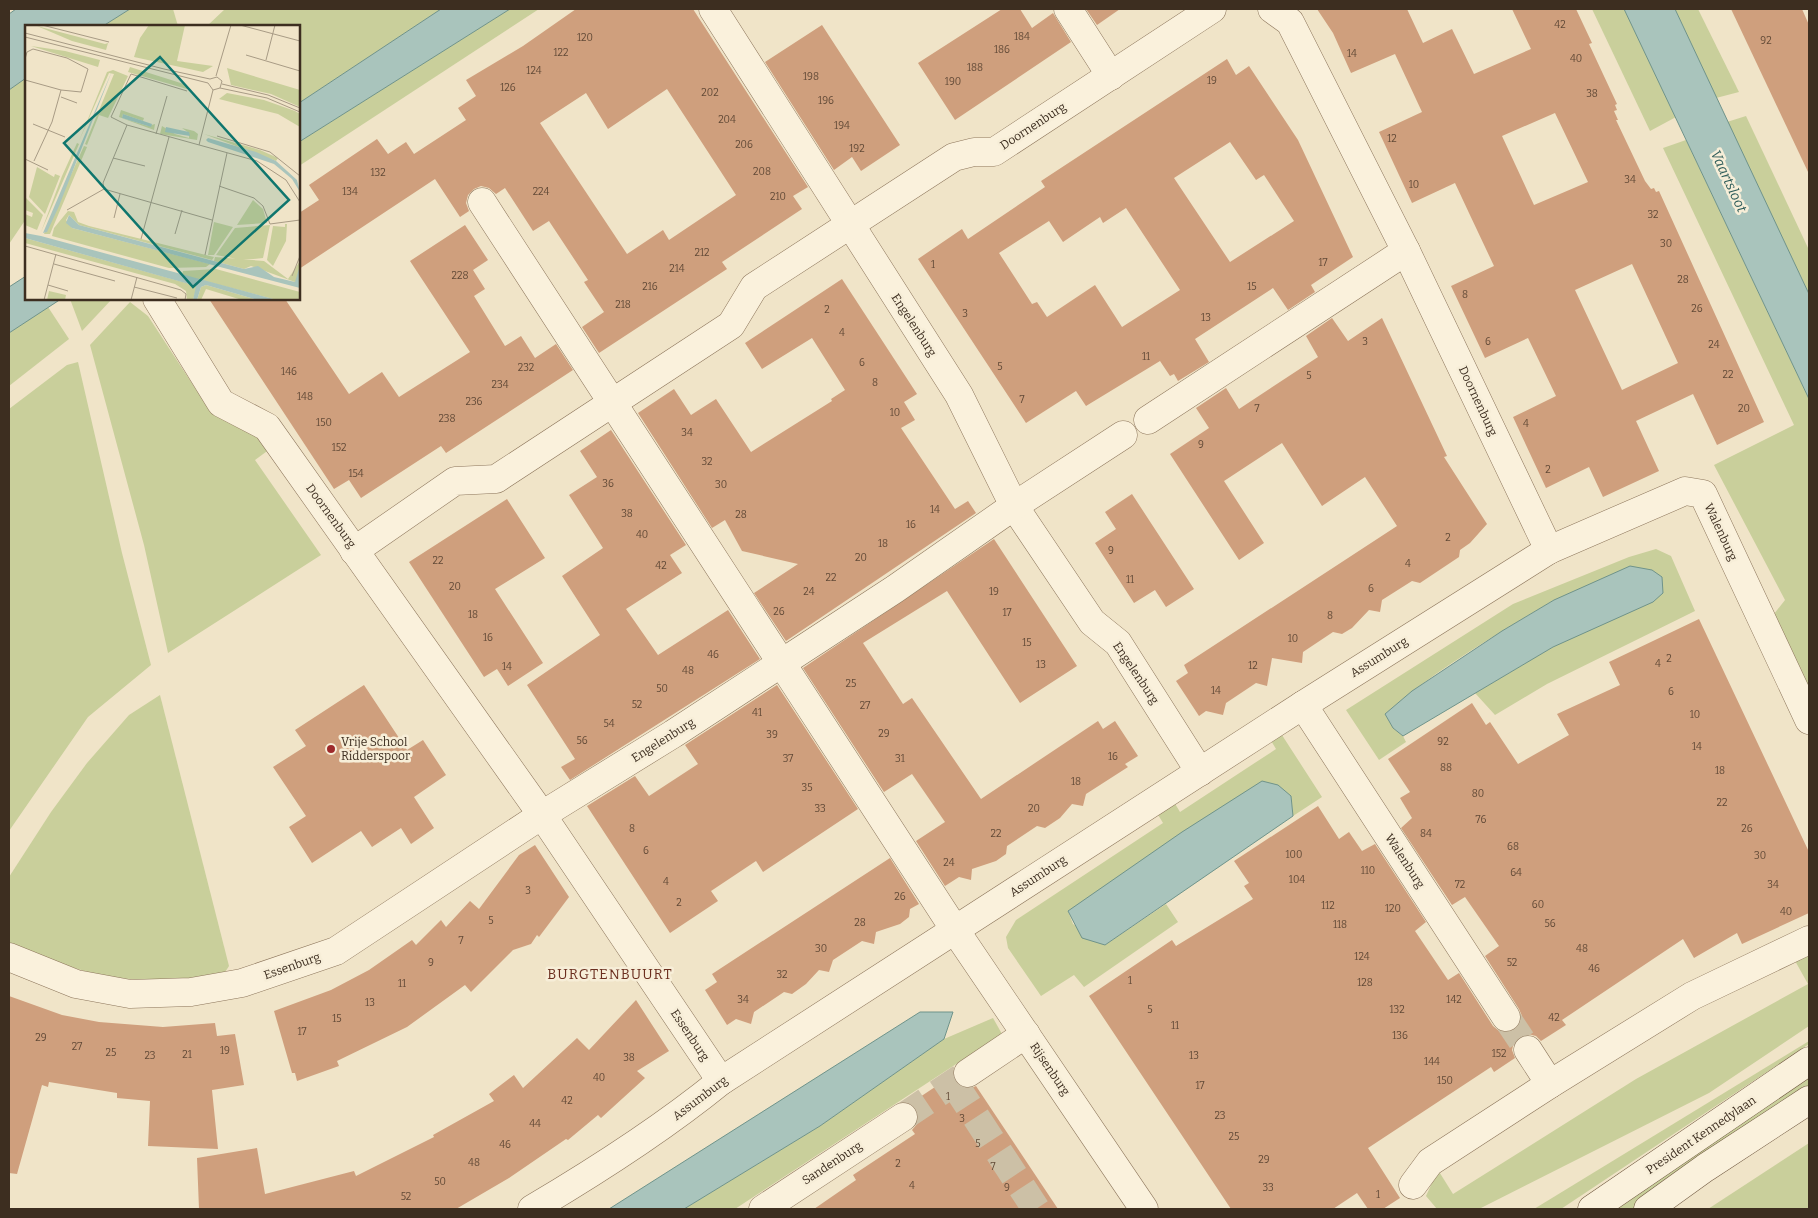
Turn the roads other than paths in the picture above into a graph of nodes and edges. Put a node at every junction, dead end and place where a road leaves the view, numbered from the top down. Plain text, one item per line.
1 (713, 9) edge
2 (1068, 9) edge
3 (1212, 9) edge
4 (1272, 9) edge
5 (1110, 76) junction
6 (482, 202) dead end
7 (851, 226) junction
8 (1406, 251) junction
9 (158, 300) edge
10 (613, 403) junction
11 (1148, 420) dead end
12 (1123, 435) dead end
13 (1014, 506) junction
14 (1549, 550) junction
15 (354, 551) junction
16 (781, 663) junction
17 (1303, 705) junction
18 (1809, 720) edge
19 (1200, 772) junction
20 (542, 815) junction
21 (955, 930) junction
22 (1809, 940) edge
23 (9, 957) edge
24 (1506, 1017) tunnel mouth
25 (1026, 1034) junction
26 (1528, 1050) tunnel mouth
27 (1809, 1061) edge
28 (968, 1073) tunnel mouth
29 (721, 1081) junction
30 (1550, 1084) junction
31 (1809, 1100) edge
32 (903, 1117) tunnel mouth
33 (1413, 1185) dead end
34 (532, 1209) edge
35 (762, 1209) edge
36 (1144, 1209) edge
37 (1592, 1209) edge
38 (1648, 1209) edge

1 - 7 street
2 - 5 street
3 - 5 street, Doornenburg
4 - 8 street, Doornenburg
5 - 7 street, Doornenburg
6 - 10 street
7 - 10 street, Doornenburg
7 - 13 street, Engelenburg
8 - 11 street
8 - 14 street, Doornenburg
9 - 15 street, Doornenburg
10 - 15 street, Doornenburg
10 - 16 street
12 - 13 street
13 - 16 street, Engelenburg
13 - 19 street, Engelenburg
14 - 17 street, Assumburg
14 - 18 street, Walenburg
15 - 20 street, Essenburg
16 - 20 street, Engelenburg
16 - 21 street
17 - 19 street, Assumburg
17 - 24 street, Walenburg
19 - 21 street, Assumburg
20 - 23 street, Essenburg
20 - 29 street, Essenburg
21 - 25 street, Rijsenburg
21 - 29 street, Assumburg
22 - 30 street
25 - 28 street
25 - 36 street, Rijsenburg
26 - 30 street
27 - 37 street, President Kennedylaan
29 - 34 street, Assumburg
30 - 33 street
31 - 38 street
32 - 35 street, Sandenburg

